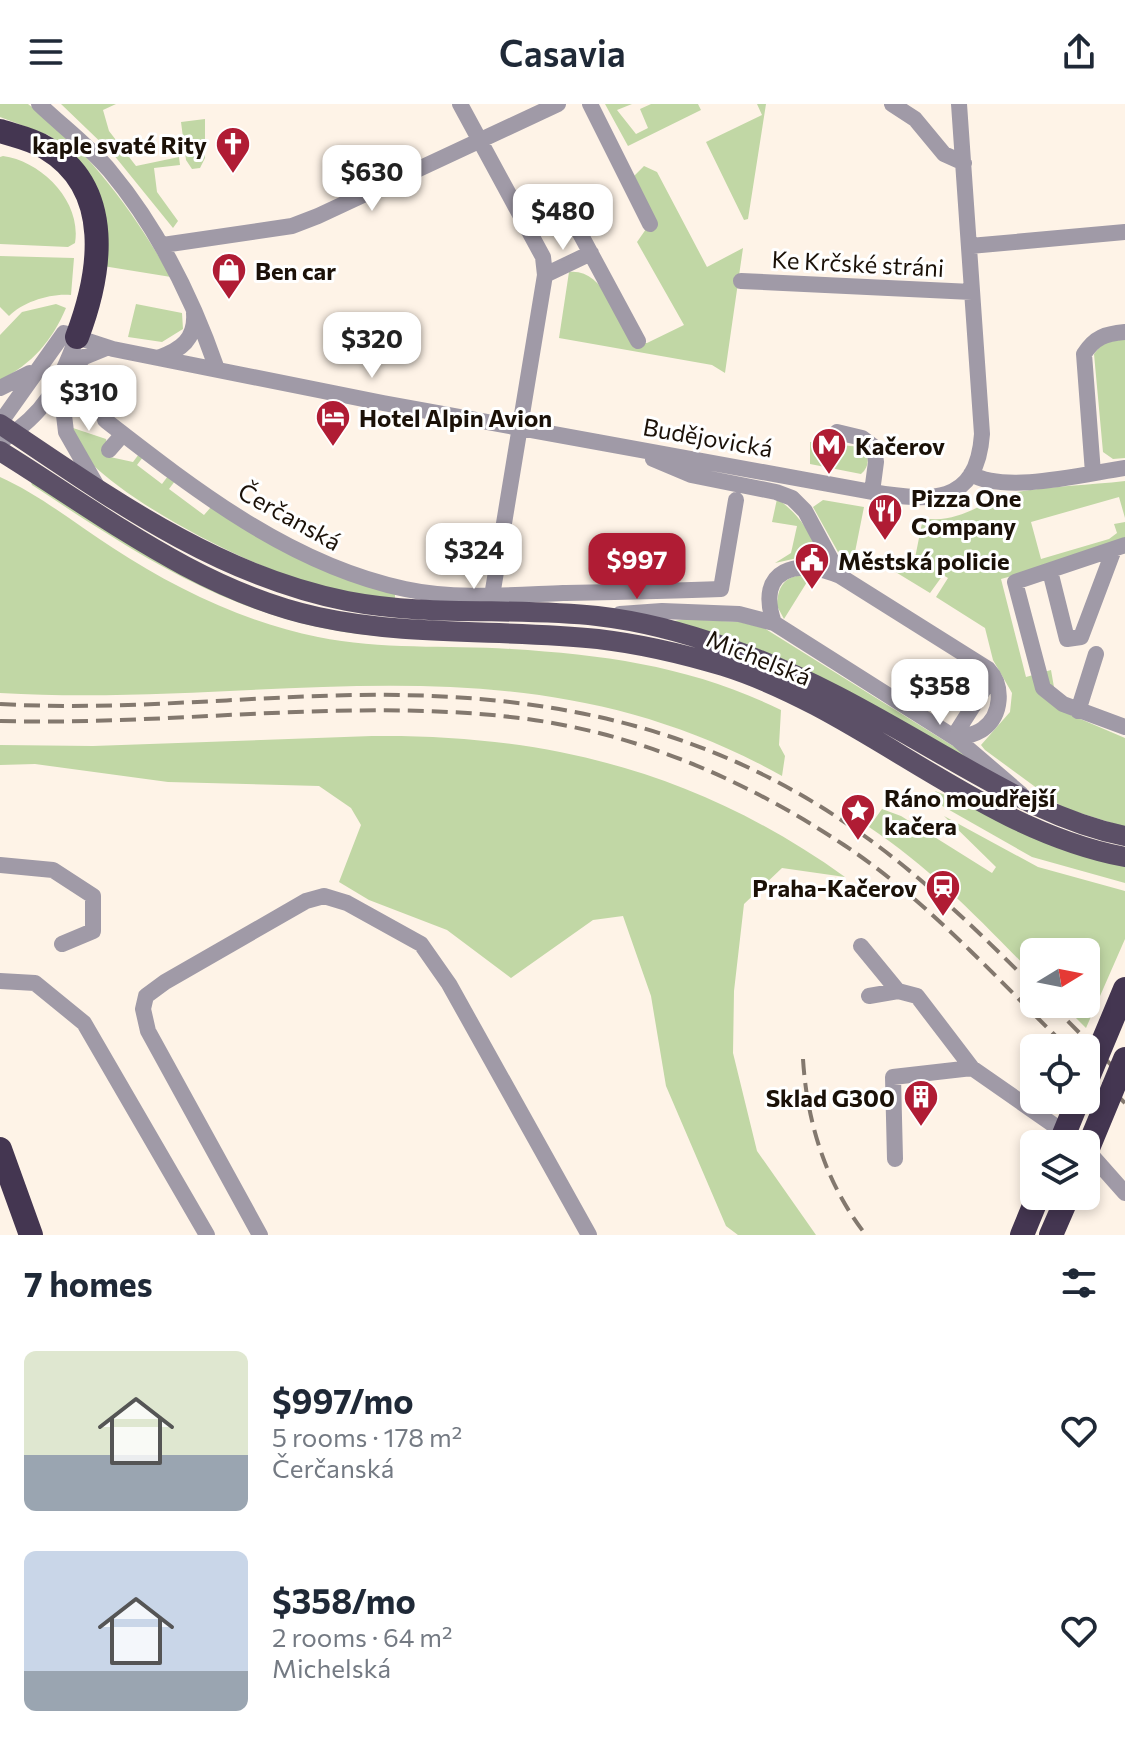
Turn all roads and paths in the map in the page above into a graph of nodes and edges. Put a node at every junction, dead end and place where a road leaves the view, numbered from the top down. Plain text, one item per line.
1 (39, 104) edge
2 (460, 104) edge
3 (558, 104) edge
4 (590, 104) edge
5 (892, 104) edge
6 (959, 104) edge
7 (0, 131) edge
8 (482, 140) junction
9 (0, 148) edge
10 (964, 163) junction
11 (650, 224) dead end
12 (576, 226) dead end
13 (1125, 232) edge
14 (163, 245) junction
15 (970, 246) junction
16 (591, 253) junction
17 (545, 275) junction
18 (741, 281) dead end
19 (972, 292) junction
20 (191, 300) junction
21 (1125, 332) edge
22 (71, 335) junction
23 (638, 341) dead end
24 (106, 348) junction
25 (158, 358) junction
26 (37, 367) junction
27 (217, 369) junction
28 (60, 381) junction
29 (0, 388) edge
30 (105, 420) dead end
31 (520, 427) junction
32 (3, 431) edge
33 (837, 432) dead end
34 (123, 434) junction
35 (626, 447) junction
36 (109, 450) dead end
37 (0, 451) edge
38 (1125, 468) edge
39 (1093, 473) junction
40 (971, 474) junction
41 (99, 490) junction
42 (872, 492) junction
43 (736, 500) dead end
44 (1119, 548) edge
45 (1050, 571) junction
46 (840, 576) junction
47 (492, 596) junction
48 (597, 616) junction
49 (774, 623) junction
50 (1096, 654) dead end
51 (1071, 708) junction
52 (1125, 727) edge
53 (956, 738) junction
54 (1030, 804) junction
55 (1125, 836) edge
56 (1125, 857) edge
57 (0, 865) edge
58 (62, 944) dead end
59 (861, 946) dead end
60 (0, 981) edge
61 (1125, 989) edge
62 (898, 991) junction
63 (869, 996) dead end
64 (1100, 1049) edge
65 (1125, 1059) edge
66 (972, 1068) junction
67 (1061, 1130) edge
68 (1095, 1130) edge
69 (0, 1149) edge
70 (895, 1159) dead end
71 (1100, 1166) edge
72 (1125, 1193) edge
73 (1032, 1210) edge
74 (1062, 1210) edge
75 (31, 1235) edge
76 (207, 1235) edge
77 (260, 1235) edge
78 (589, 1235) edge
79 (1022, 1235) edge
80 (1051, 1235) edge

1 - 14 street
2 - 8 street
3 - 8 street
4 - 11 street
5 - 10 street
6 - 10 street
7 - 22 highway
8 - 14 street
8 - 17 street
9 - 22 highway
10 - 15 street
12 - 16 street
13 - 15 street
14 - 20 street
15 - 19 street
16 - 17 street
16 - 23 street
17 - 31 street
18 - 19 street, Ke Krčské stráni
19 - 40 street
20 - 25 street
20 - 27 street
21 - 39 street
22 - 24 street, Budějovická
22 - 26 street
22 - 28 street
24 - 25 street, Budějovická
24 - 28 street
25 - 27 street, Budějovická
26 - 29 street
26 - 32 street
27 - 31 street, Budějovická
28 - 32 street
28 - 41 street
30 - 34 street, Čerčanská
31 - 35 street, Budějovická
31 - 47 street
32 - 41 main road, Michelská
33 - 42 street
34 - 36 street
34 - 47 street, Čerčanská
35 - 42 street, Budějovická
35 - 46 street
37 - 56 main road, Michelská
38 - 39 street
39 - 40 street
40 - 42 street, Budějovická
41 - 48 main road, Michelská
43 - 47 street, Čerčanská
44 - 45 street
44 - 45 street
45 - 51 street
46 - 49 street
46 - 53 street
48 - 49 street
48 - 54 main road, Michelská
49 - 53 street
50 - 51 street
51 - 52 street
53 - 54 street
54 - 55 main road, Michelská
57 - 58 street
59 - 62 street
60 - 76 street
61 - 64 highway, bridge
62 - 63 street
62 - 66 street
65 - 68 highway, bridge
66 - 67 street
66 - 70 street
69 - 75 highway
71 - 72 street
73 - 79 highway
74 - 80 highway
77 - 78 street

